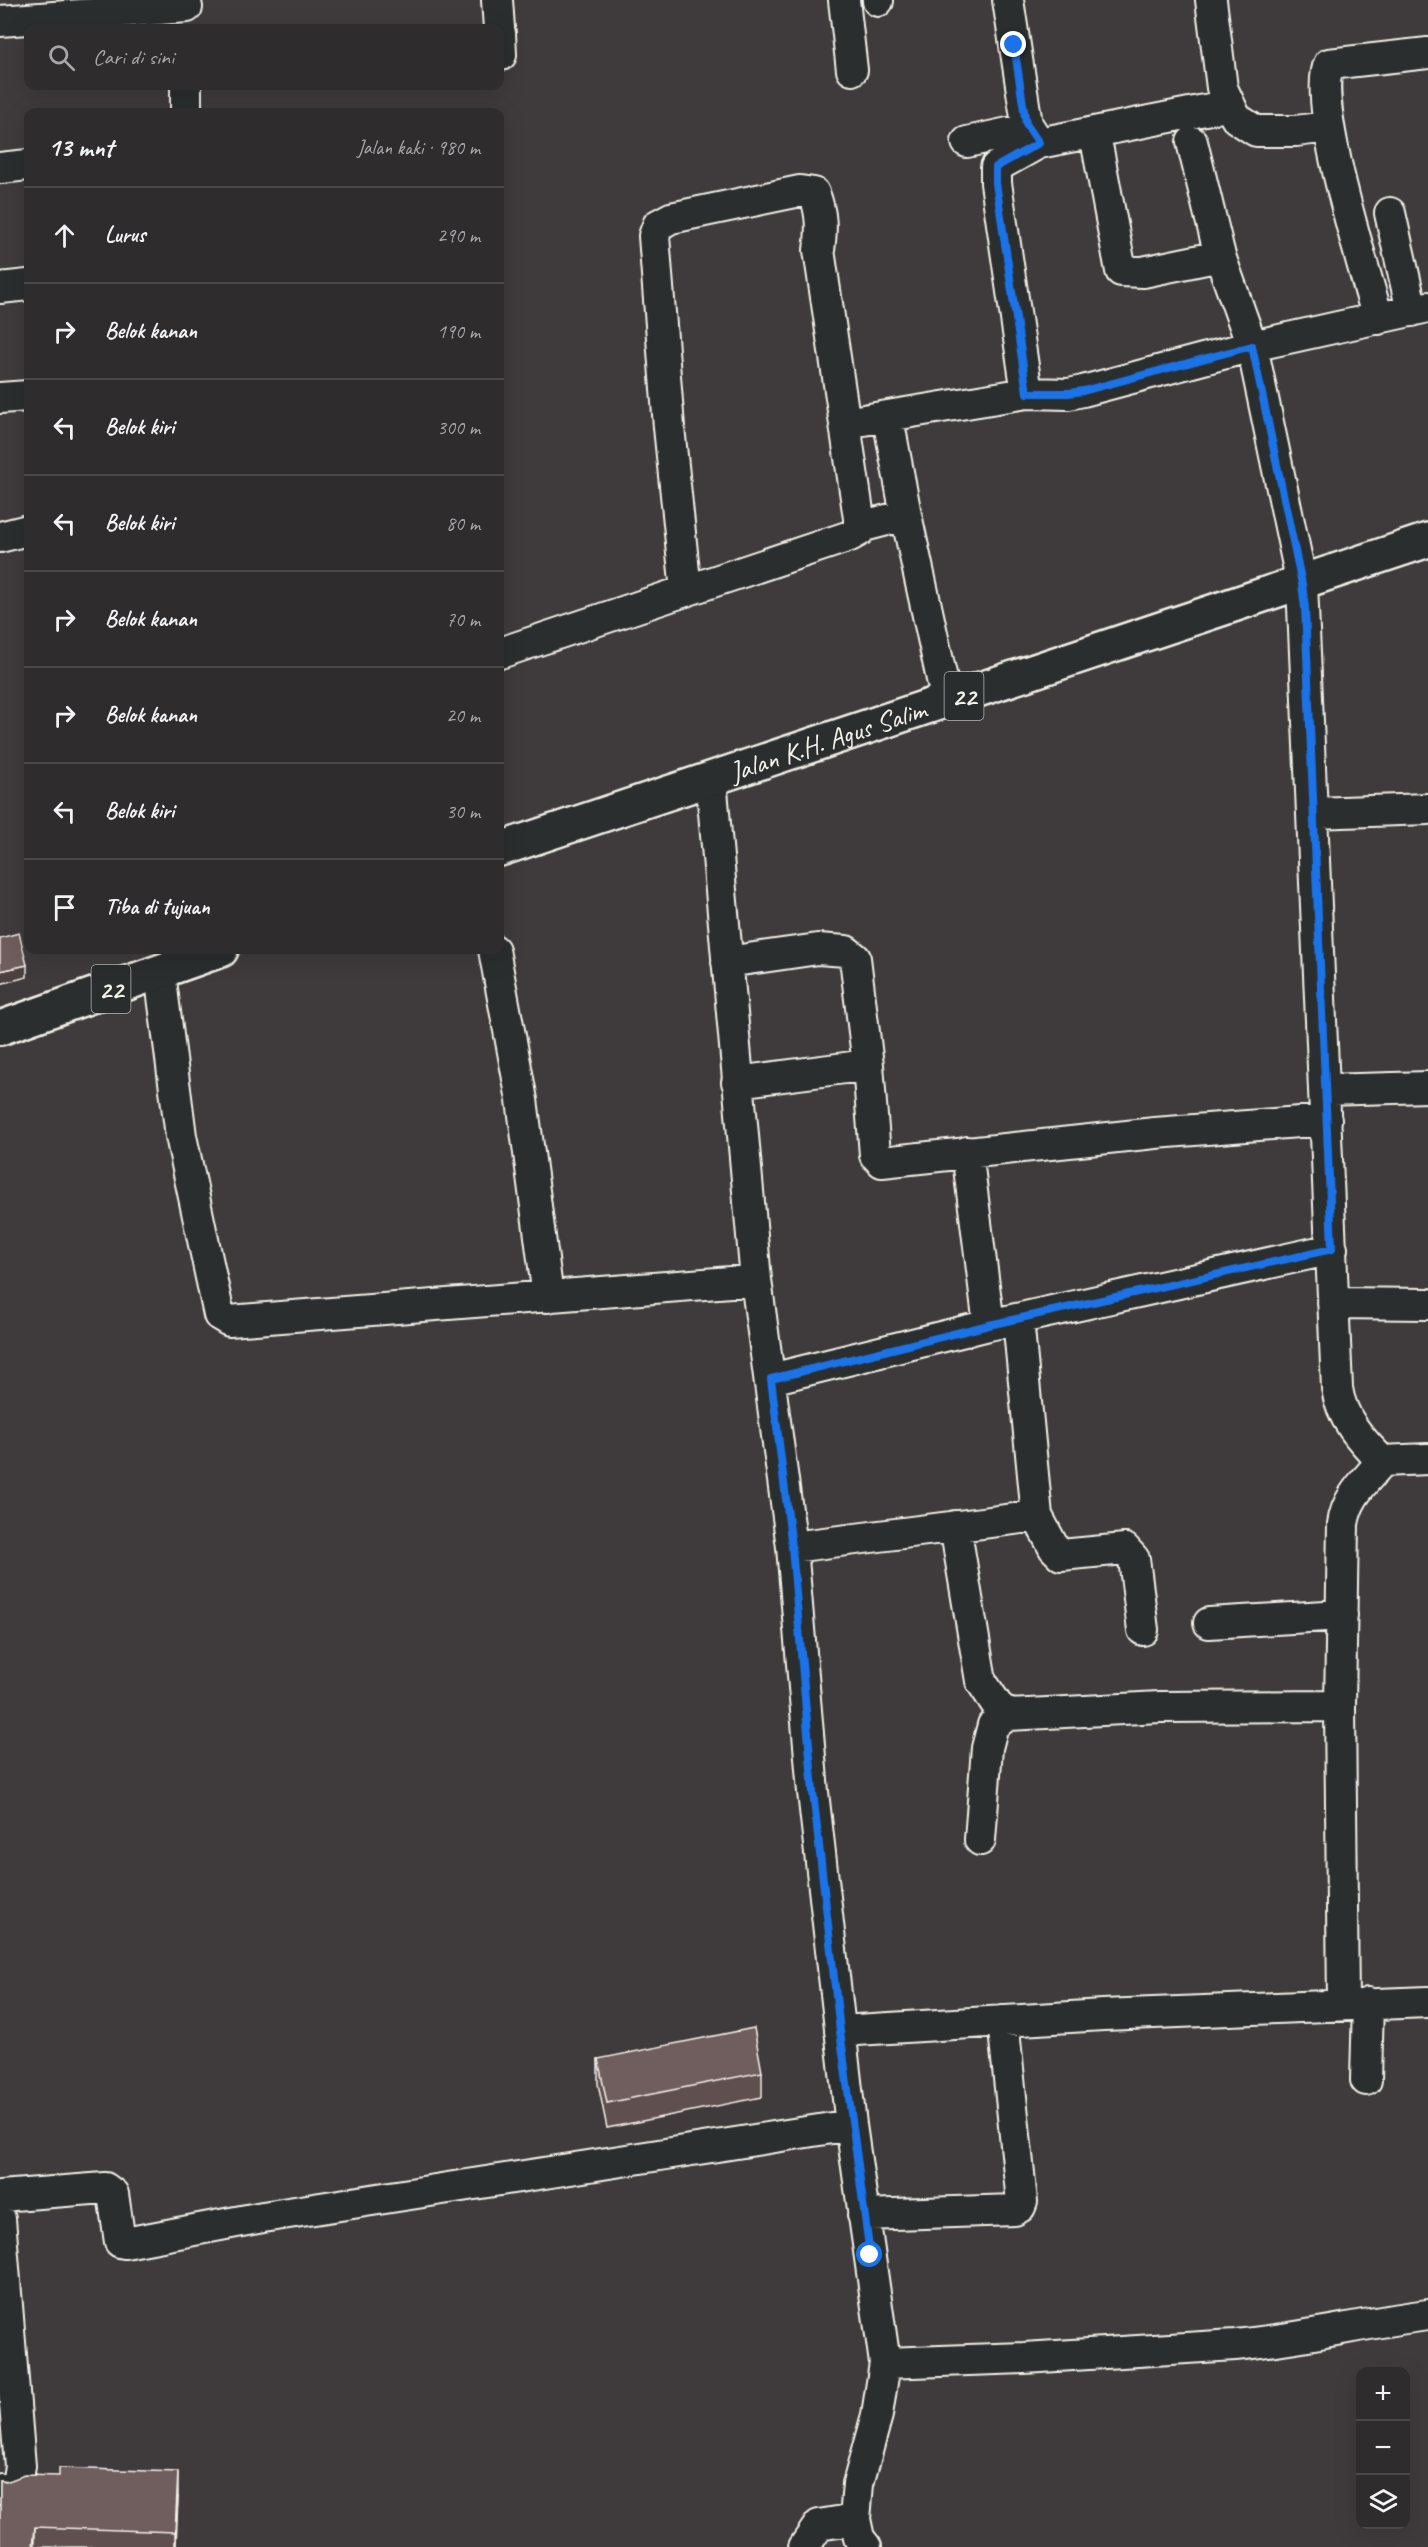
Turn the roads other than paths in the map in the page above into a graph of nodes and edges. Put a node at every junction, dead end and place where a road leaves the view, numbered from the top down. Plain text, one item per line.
1 (496, 0) edge
2 (844, 0) edge
3 (1008, 0) edge
4 (1211, 0) edge
5 (186, 12) edge
6 (0, 21) edge
7 (498, 24) edge
8 (1428, 53) edge
9 (852, 69) dead end
10 (186, 90) edge
11 (1230, 105) junction
12 (186, 108) edge
13 (1328, 127) junction
14 (1033, 134) junction
15 (967, 142) dead end
16 (1191, 142) dead end
17 (1098, 150) dead end
18 (24, 165) edge
19 (0, 168) edge
20 (1390, 213) dead end
21 (1220, 256) junction
22 (24, 285) edge
23 (0, 288) edge
24 (1420, 309) edge
25 (1378, 319) junction
26 (1252, 346) junction
27 (1027, 393) junction
28 (24, 396) edge
29 (0, 399) edge
30 (888, 417) junction
31 (845, 423) junction
32 (906, 515) junction
33 (860, 527) junction
34 (24, 531) edge
35 (0, 537) edge
36 (1428, 540) edge
37 (1302, 584) junction
38 (686, 591) junction
39 (504, 652) edge
40 (948, 702) junction
41 (711, 779) junction
42 (1428, 809) edge
43 (1314, 813) junction
44 (504, 848) edge
45 (210, 954) edge
46 (495, 954) edge
47 (727, 962) junction
48 (160, 972) junction
49 (0, 1028) edge
50 (868, 1065) junction
51 (737, 1082) junction
52 (1428, 1088) edge
53 (1324, 1090) junction
54 (1326, 1120) junction
55 (967, 1152) junction
56 (1332, 1249) junction
57 (756, 1280) junction
58 (548, 1297) junction
59 (1333, 1303) junction
60 (1428, 1304) edge
61 (1004, 1322) junction
62 (771, 1379) junction
63 (1428, 1460) edge
64 (1382, 1461) junction
65 (1037, 1516) junction
66 (955, 1526) junction
67 (792, 1547) junction
68 (1342, 1615) junction
69 (1209, 1623) dead end
70 (1143, 1630) dead end
71 (1340, 1706) junction
72 (1008, 1715) junction
73 (980, 1840) dead end
74 (1428, 2002) edge
75 (1356, 2003) junction
76 (1003, 2022) junction
77 (840, 2031) junction
78 (1366, 2080) dead end
79 (850, 2125) junction
80 (0, 2196) edge
81 (863, 2215) junction
82 (0, 2219) edge
83 (1428, 2315) edge
84 (885, 2363) junction
85 (0, 2489) edge
86 (855, 2519) junction
87 (804, 2547) edge
88 (866, 2547) edge

1 - 7 street
2 - 9 street
3 - 14 street
4 - 11 street
5 - 6 street
8 - 13 street
10 - 12 street
11 - 13 street
11 - 14 street
13 - 25 street
14 - 15 street
14 - 27 street
16 - 21 street
17 - 21 street
18 - 19 street
20 - 24 street
21 - 26 street
22 - 23 street
24 - 25 street
25 - 26 street
26 - 27 street
26 - 37 street
27 - 30 street
28 - 29 street
30 - 31 street
30 - 32 street
31 - 33 street
31 - 38 street
32 - 33 street
32 - 40 street
33 - 38 street
34 - 35 street
36 - 37 highway, Jalan K.H. Agus Salim / 22
37 - 40 highway, Jalan K.H. Agus Salim / 22
37 - 43 street
38 - 39 street
40 - 41 highway, Jalan K.H. Agus Salim / 22
41 - 44 highway, Jalan K.H. Agus Salim / 22
41 - 47 street
42 - 43 street
43 - 53 street
45 - 48 highway, 22
46 - 58 street
47 - 50 street
47 - 51 street
48 - 49 highway, 22
48 - 58 street
50 - 51 street
50 - 55 street
51 - 57 street
52 - 53 street
53 - 54 street
54 - 55 street
54 - 56 street
55 - 61 street
56 - 59 street
56 - 61 street
57 - 58 street
57 - 62 street
59 - 60 street
59 - 64 street
61 - 62 street
61 - 65 street
62 - 67 street
63 - 64 street
64 - 68 street
65 - 66 street
65 - 70 street
66 - 67 street
66 - 72 street
67 - 77 street
68 - 69 street
68 - 71 street
71 - 72 street
71 - 75 street
72 - 73 street
74 - 75 street
75 - 76 street
75 - 78 street
76 - 77 street
76 - 81 street
77 - 79 street
79 - 80 street
79 - 81 street
81 - 84 street
82 - 85 street
83 - 84 street
84 - 86 street
86 - 87 street
86 - 88 street

